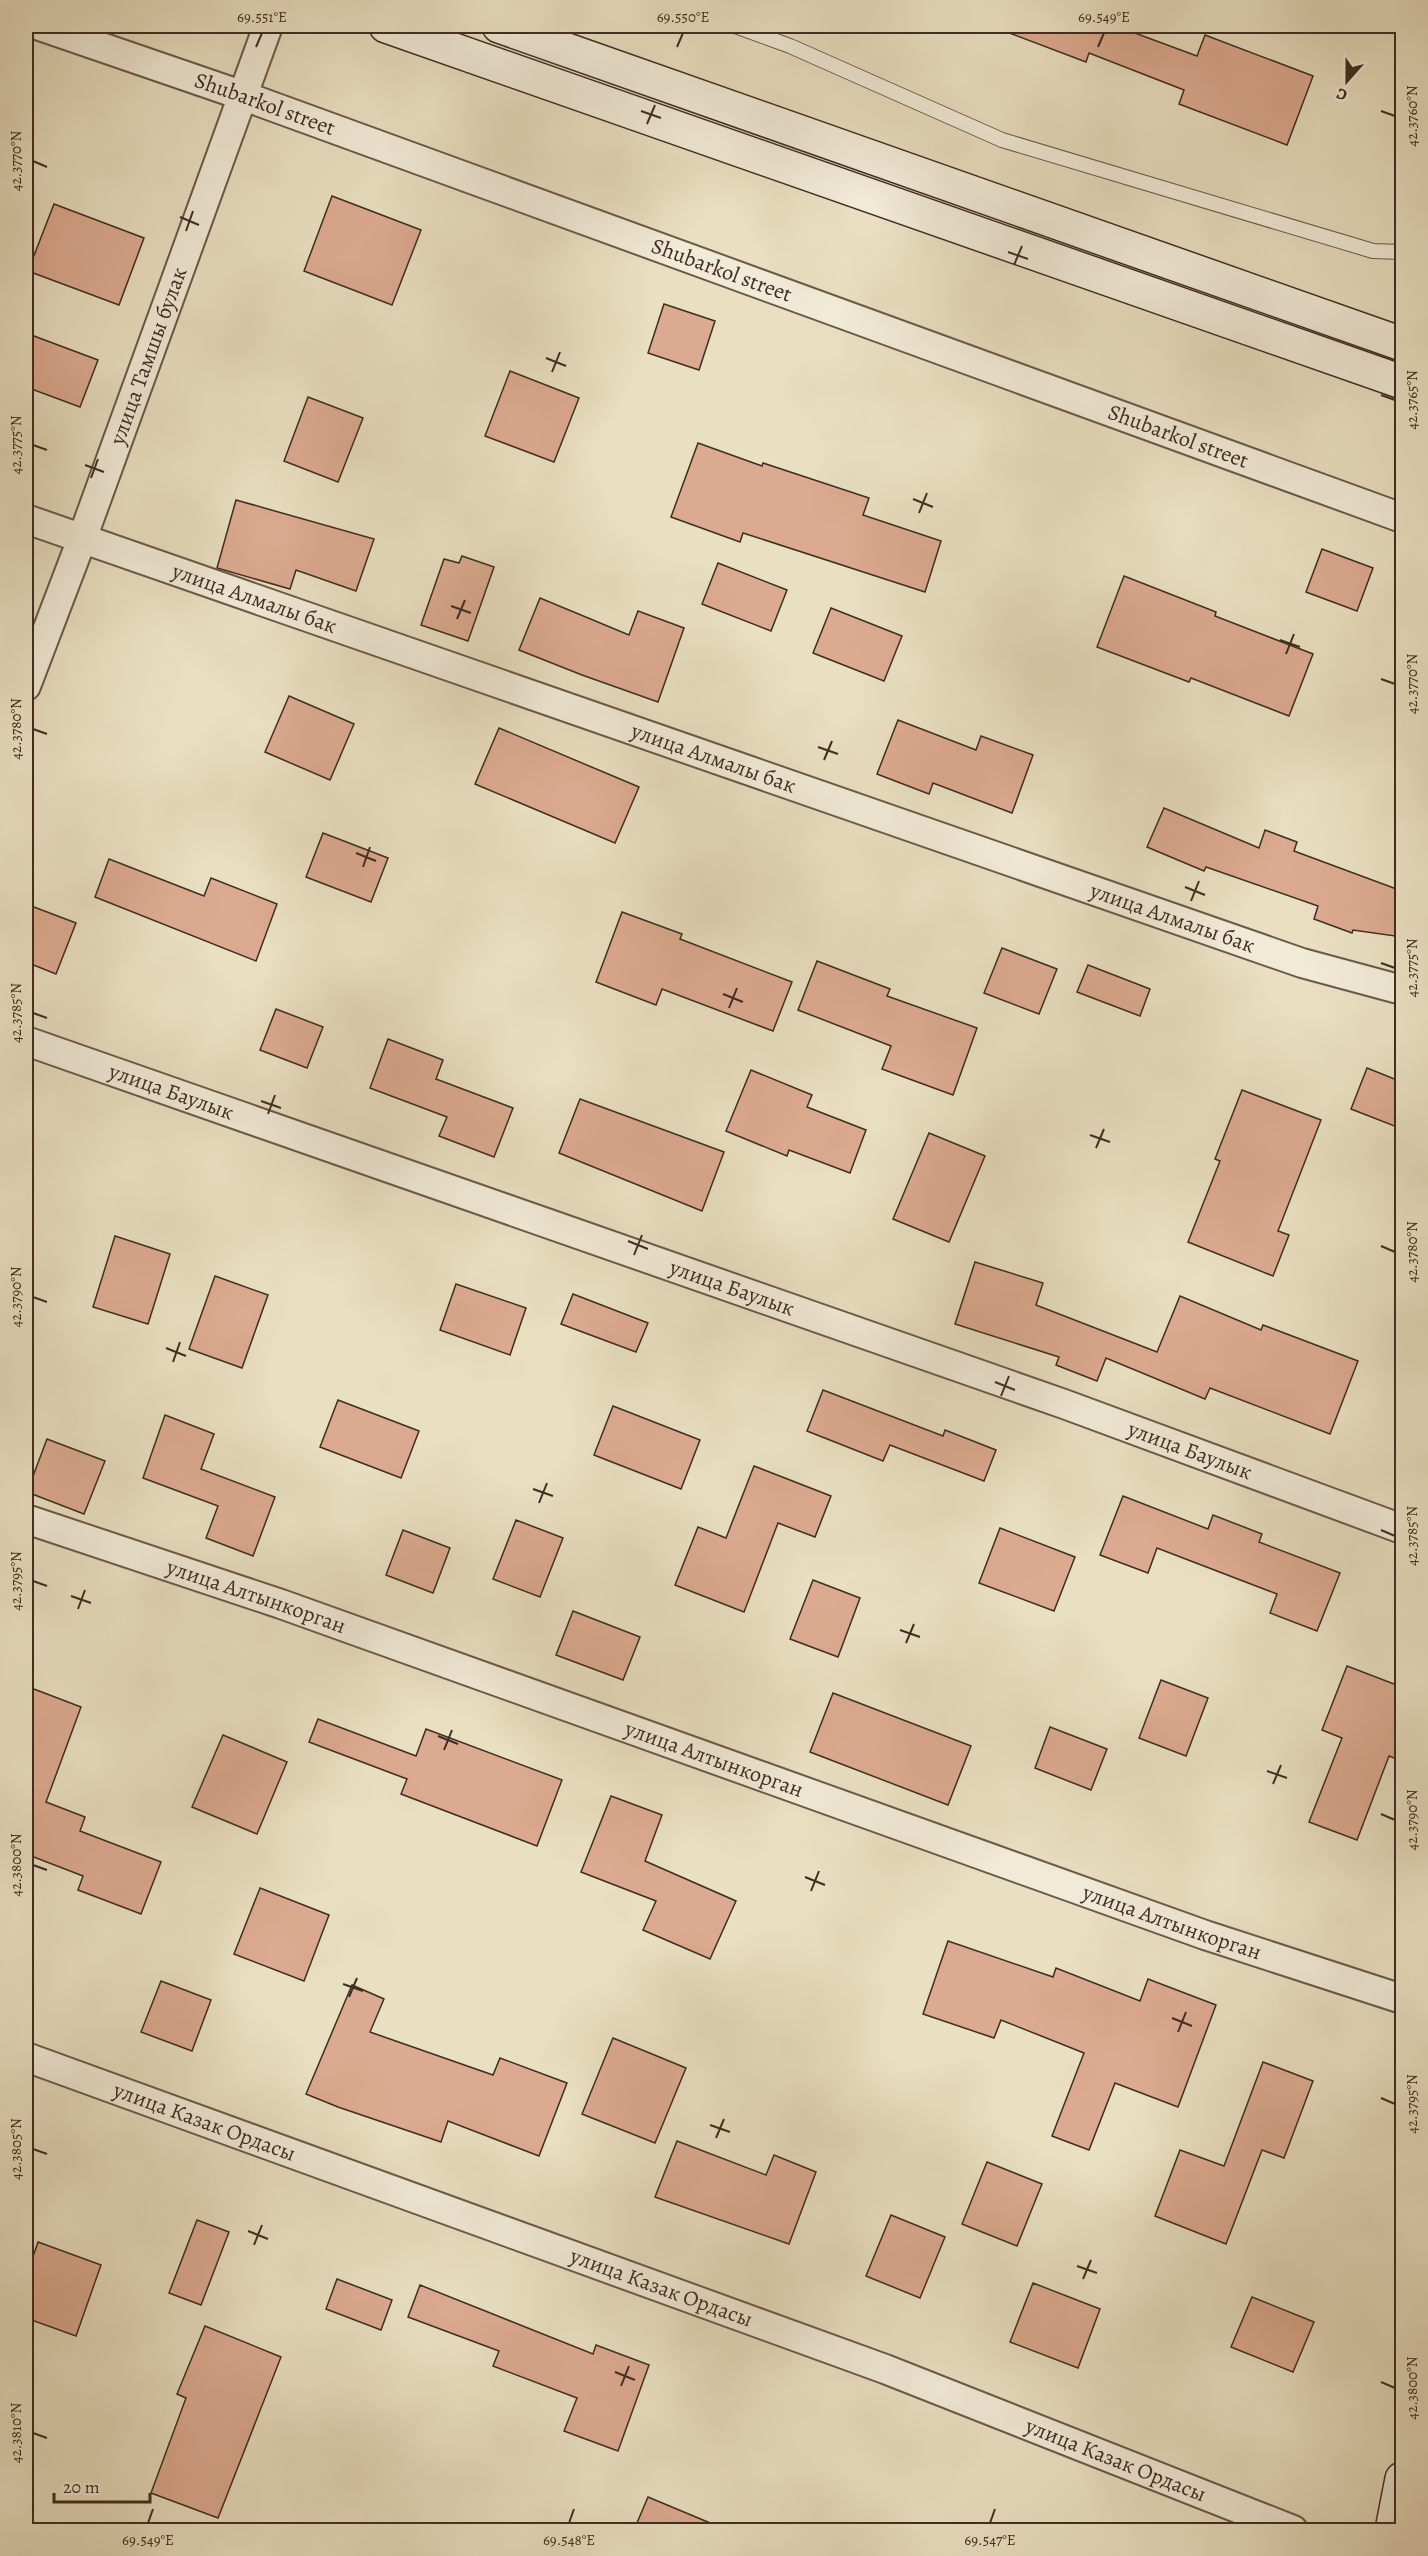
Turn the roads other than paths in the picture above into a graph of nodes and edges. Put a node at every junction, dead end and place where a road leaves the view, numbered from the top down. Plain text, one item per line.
1 (40, 26) edge
2 (268, 26) edge
3 (386, 26) edge
4 (500, 26) edge
5 (735, 26) edge
6 (241, 94) junction
7 (1402, 252) edge
8 (1387, 333) edge
9 (1402, 344) edge
10 (1327, 355) junction
11 (1402, 382) edge
12 (1402, 403) edge
13 (1402, 518) edge
14 (26, 519) edge
15 (82, 539) junction
16 (26, 686) edge
17 (1402, 990) edge
18 (26, 1041) edge
19 (26, 1519) edge
20 (1402, 1530) edge
21 (1402, 1999) edge
22 (26, 2056) edge
23 (1402, 2479) edge
24 (1293, 2530) edge
25 (1392, 2530) edge

1 - 6 street, Shubarkol street
2 - 6 street, улица Тамшы булак
3 - 10 street
4 - 8 street
5 - 7 lane
6 - 13 street, Shubarkol street
6 - 15 street, улица Тамшы булак
8 - 9 street
10 - 11 street
10 - 12 street
14 - 15 street, улица Алмалы бак
15 - 16 street, улица Тамшы булак
15 - 17 street, улица Алмалы бак
18 - 20 street, улица Баулык
19 - 21 street, улица Алтынкорган
22 - 24 street, улица Казак Ордасы
23 - 25 street

